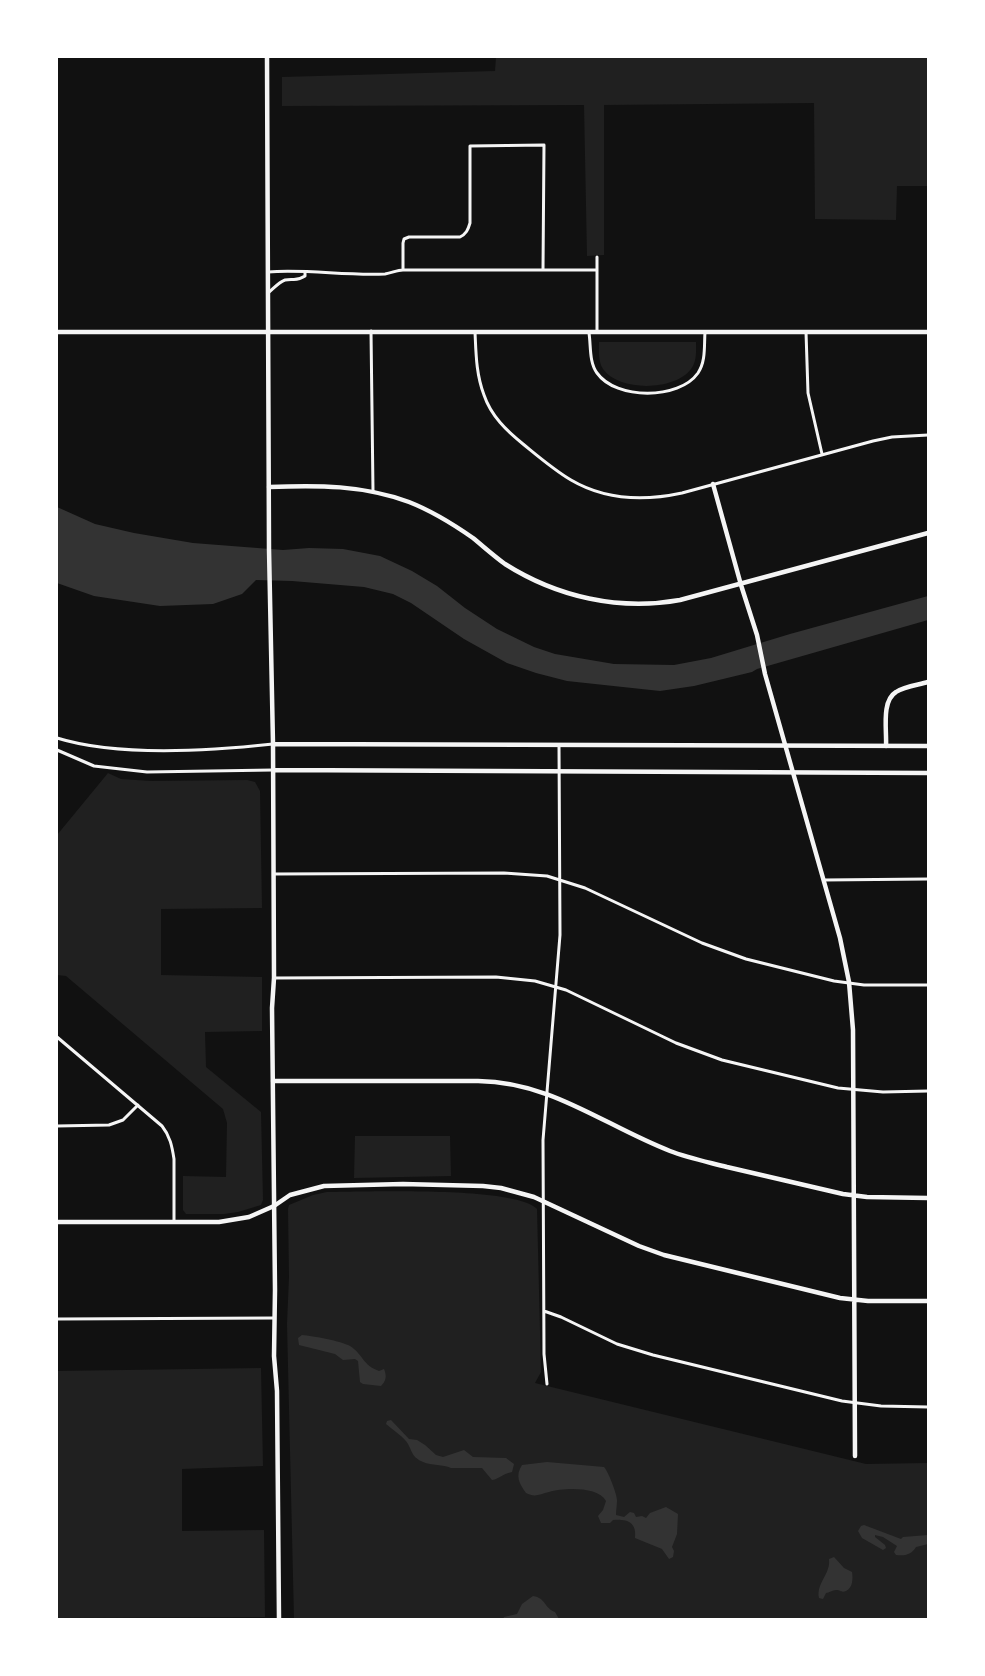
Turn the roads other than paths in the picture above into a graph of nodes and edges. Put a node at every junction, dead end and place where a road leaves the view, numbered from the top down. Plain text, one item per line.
1 (267, 57) edge
2 (597, 257) dead end
3 (543, 269) junction
4 (403, 270) junction
5 (597, 270) junction
6 (268, 272) junction
7 (305, 272) junction
8 (268, 293) junction
9 (268, 331) junction
10 (371, 331) junction
11 (57, 332) edge
12 (475, 332) junction
13 (589, 332) junction
14 (597, 332) junction
15 (705, 332) junction
16 (806, 332) junction
17 (928, 332) edge
18 (928, 435) edge
19 (822, 454) junction
20 (713, 484) junction
21 (269, 488) junction
22 (373, 491) junction
23 (928, 533) edge
24 (741, 585) junction
25 (928, 682) edge
26 (57, 738) edge
27 (273, 744) junction
28 (560, 746) junction
29 (786, 746) junction
30 (886, 746) junction
31 (928, 746) edge
32 (57, 750) edge
33 (273, 770) junction
34 (560, 772) junction
35 (794, 772) junction
36 (928, 773) edge
37 (274, 874) junction
38 (928, 879) edge
39 (560, 880) junction
40 (824, 880) junction
41 (274, 978) junction
42 (849, 982) junction
43 (928, 985) edge
44 (557, 987) junction
45 (57, 1037) edge
46 (273, 1081) junction
47 (853, 1089) junction
48 (928, 1091) edge
49 (546, 1094) junction
50 (138, 1105) junction
51 (57, 1126) edge
52 (854, 1196) junction
53 (928, 1198) edge
54 (542, 1201) junction
55 (274, 1206) junction
56 (57, 1222) edge
57 (174, 1222) junction
58 (854, 1299) junction
59 (928, 1301) edge
60 (544, 1311) junction
61 (274, 1318) junction
62 (57, 1319) edge
63 (547, 1384) dead end
64 (855, 1403) junction
65 (928, 1407) edge
66 (855, 1456) dead end
67 (279, 1619) edge

1 - 6 street
2 - 5 street
3 - 4 street
3 - 4 street
3 - 5 street
4 - 7 street
5 - 14 street
6 - 7 street
6 - 8 street
7 - 8 street
8 - 9 street
9 - 10 street
9 - 11 street
9 - 21 street
10 - 12 street
10 - 22 street
12 - 13 street
12 - 20 street
13 - 14 street
13 - 15 street
14 - 15 street
15 - 16 street
16 - 17 street
16 - 19 street
18 - 19 street
19 - 20 street
20 - 24 street
21 - 22 street
21 - 27 street
22 - 24 street
23 - 24 street
24 - 29 street
25 - 30 street
26 - 27 street
27 - 28 street
27 - 33 street
28 - 29 street
28 - 34 street
29 - 30 street
29 - 35 street
30 - 31 street
32 - 33 street
33 - 34 street
33 - 37 street
34 - 35 street
34 - 39 street
35 - 36 street
35 - 40 street
37 - 39 street
37 - 41 street
38 - 40 street
39 - 42 street
39 - 44 street
40 - 42 street
41 - 44 street
41 - 46 street
42 - 43 street
42 - 47 street
44 - 47 street
44 - 49 street
45 - 50 street
46 - 49 street
46 - 55 street
47 - 48 street
47 - 52 street
49 - 52 street
49 - 54 street
50 - 51 street
50 - 57 street
52 - 53 street
52 - 58 street
54 - 55 street
54 - 58 street
54 - 60 street
55 - 57 street
55 - 61 street
56 - 57 street
58 - 59 street
58 - 64 street
60 - 63 street
60 - 64 street
61 - 62 street
61 - 67 street
64 - 65 street
64 - 66 street

